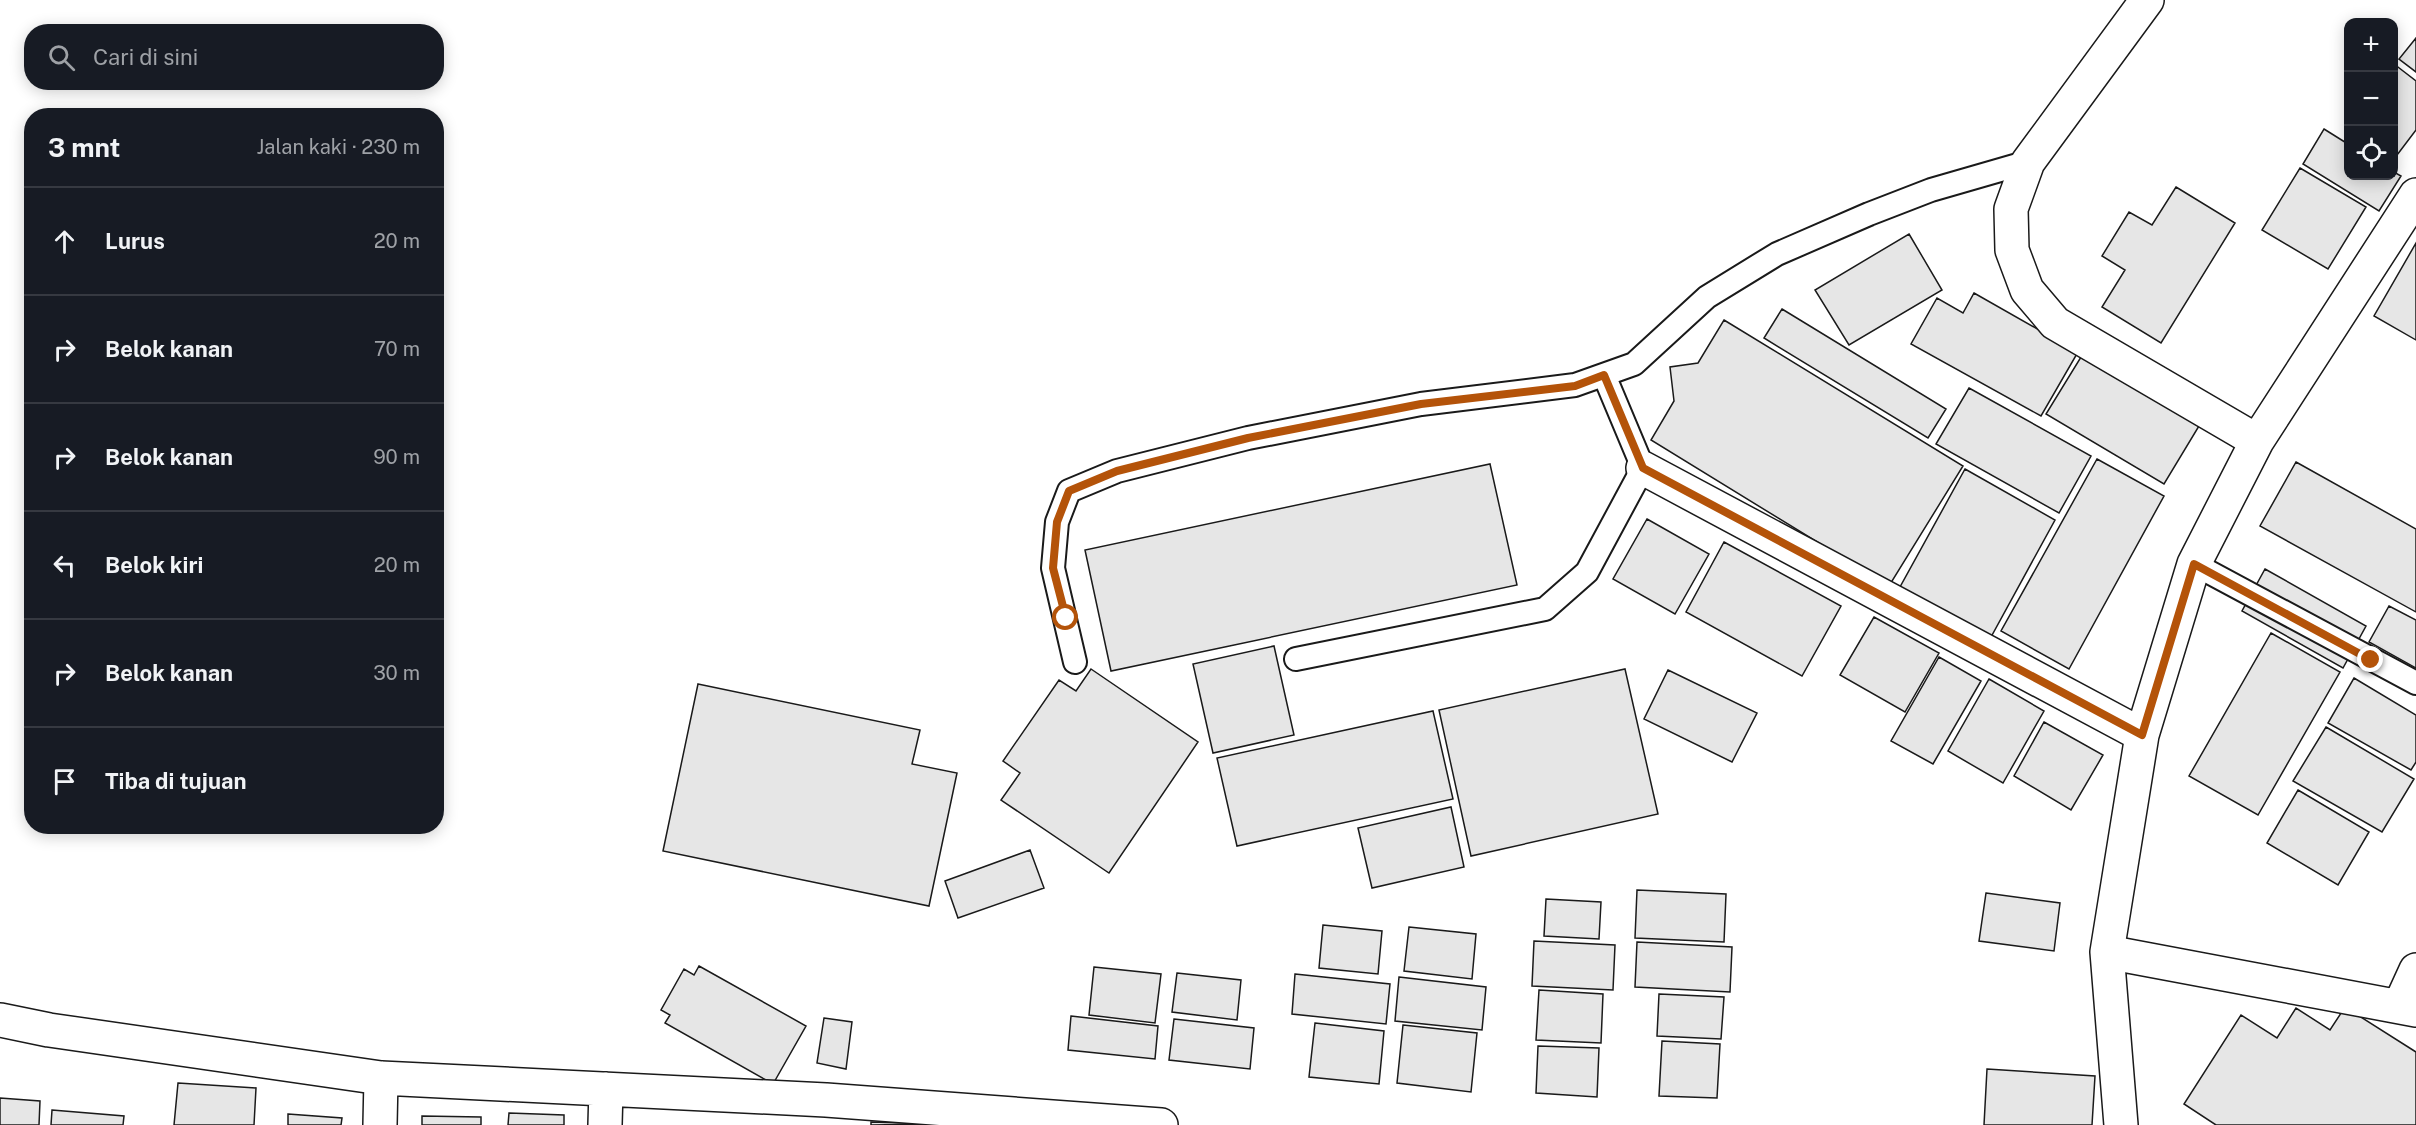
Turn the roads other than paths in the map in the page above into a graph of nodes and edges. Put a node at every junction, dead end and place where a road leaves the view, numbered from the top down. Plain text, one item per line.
1 (2147, 0) edge
2 (2028, 162) junction
3 (2416, 195) edge
4 (1604, 375) junction
5 (2258, 441) junction
6 (1643, 468) junction
7 (2194, 564) junction
8 (1296, 659) dead end
9 (1075, 662) dead end
10 (2416, 682) edge
11 (2142, 735) junction
12 (2107, 952) junction
13 (2416, 970) edge
14 (2408, 1007) edge
15 (0, 1020) edge
16 (381, 1078) junction
17 (606, 1089) junction
18 (826, 1112) edge
19 (1055, 1120) edge
20 (380, 1125) edge
21 (605, 1125) edge
22 (1161, 1125) edge
23 (2121, 1125) edge

1 - 2 street
2 - 4 lane
2 - 5 street
3 - 5 street
4 - 6 lane
4 - 9 lane
5 - 7 street
6 - 8 lane
6 - 11 street
7 - 10 lane
7 - 11 street
11 - 12 street
12 - 14 street
12 - 23 street
13 - 14 street
15 - 16 street
16 - 17 street
16 - 20 street
17 - 18 street
17 - 21 street
18 - 19 street
19 - 22 street

